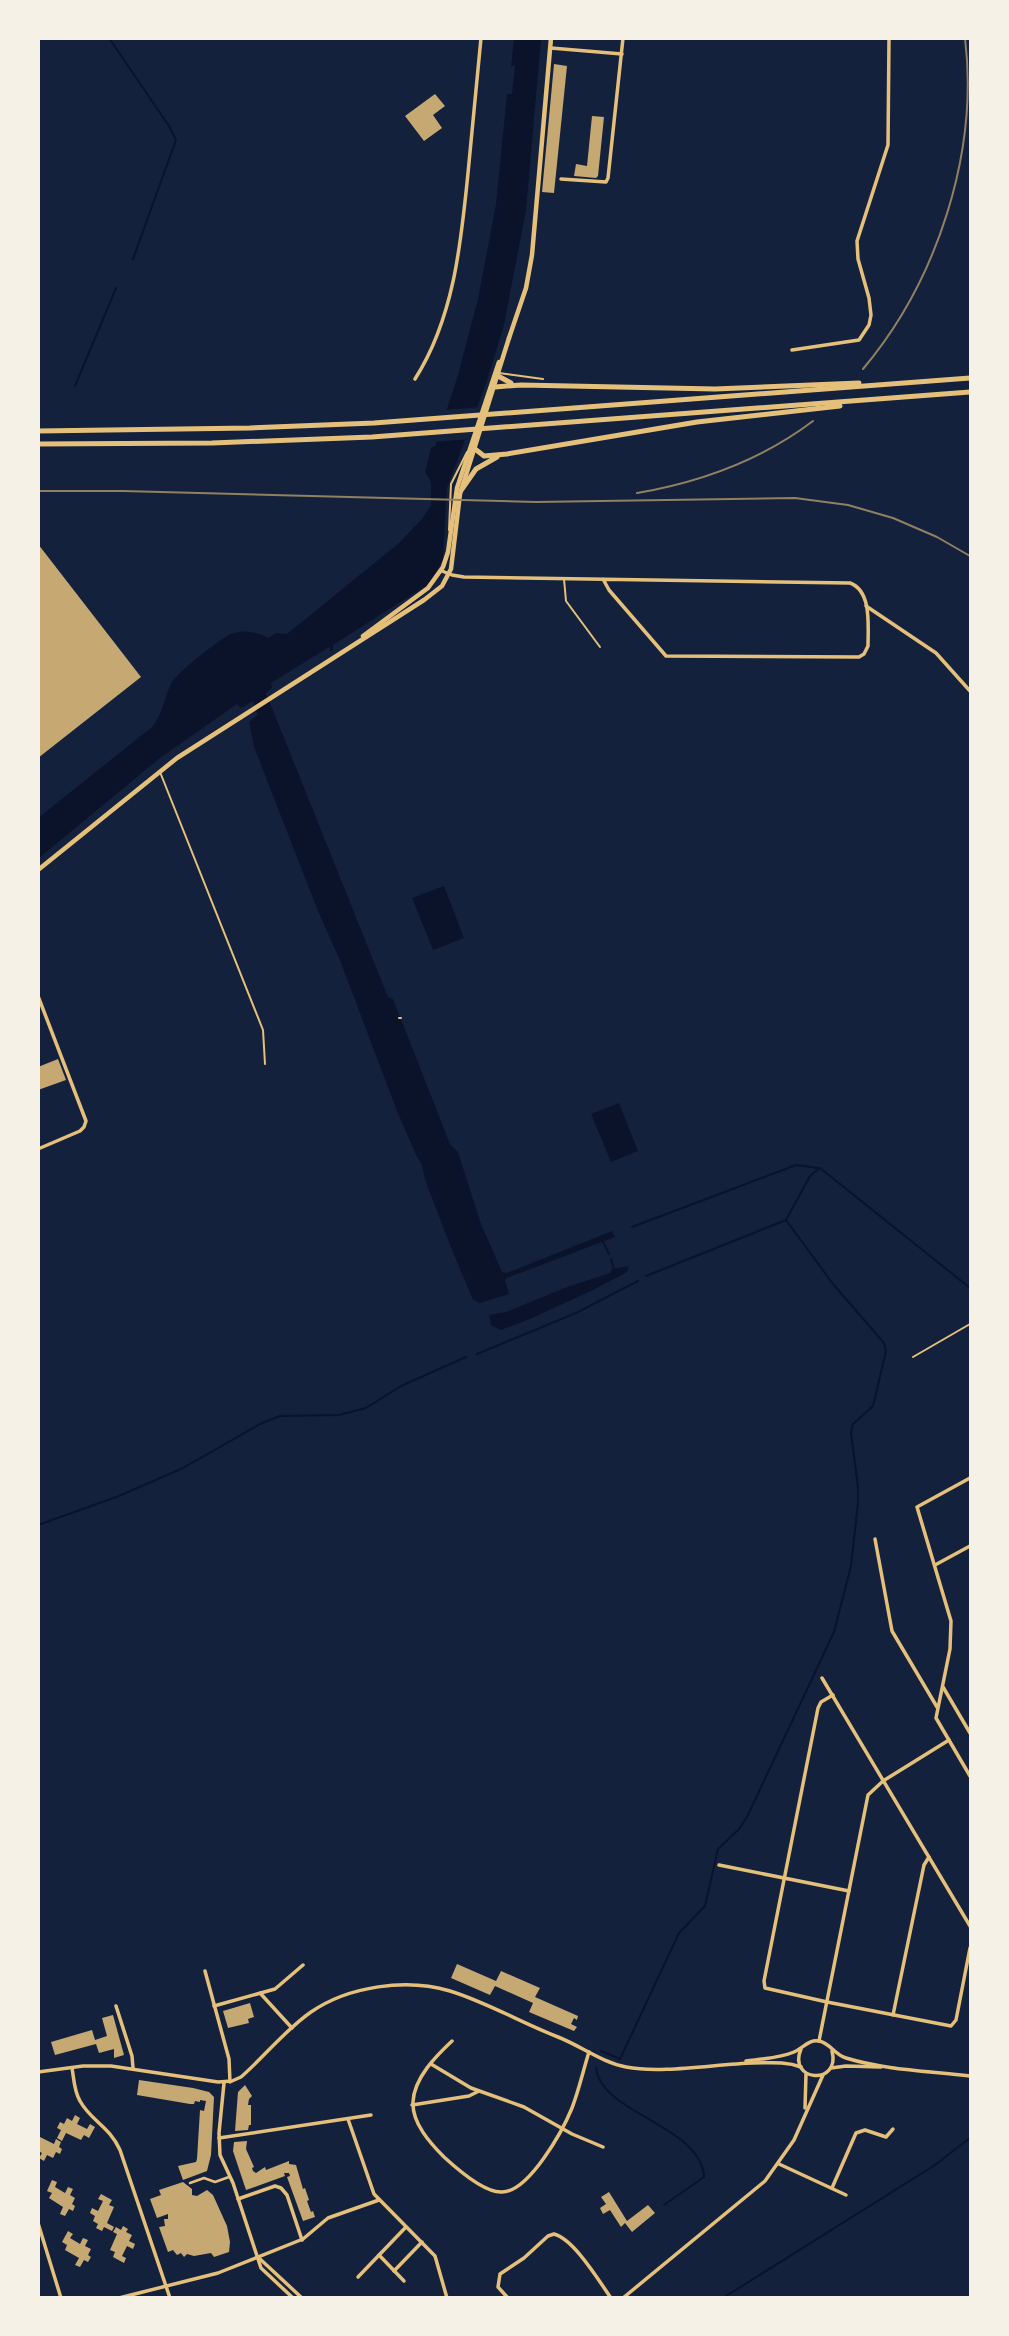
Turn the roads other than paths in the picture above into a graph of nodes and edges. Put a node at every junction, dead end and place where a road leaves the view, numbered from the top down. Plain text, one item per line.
1 (481, 38) edge
2 (551, 38) edge
3 (623, 38) edge
4 (890, 38) edge
5 (550, 48) junction
6 (622, 54) junction
7 (561, 179) dead end
8 (509, 338) junction
9 (792, 349) dead end
10 (499, 374) junction
11 (971, 378) edge
12 (415, 379) dead end
13 (543, 379) dead end
14 (521, 385) junction
15 (836, 386) junction
16 (492, 389) junction
17 (969, 393) edge
18 (836, 405) junction
19 (38, 431) edge
20 (474, 439) junction
21 (38, 444) edge
22 (475, 449) junction
23 (507, 454) junction
24 (462, 489) junction
25 (442, 571) junction
26 (449, 575) junction
27 (564, 579) junction
28 (603, 579) junction
29 (866, 606) junction
30 (600, 647) dead end
31 (339, 653) junction
32 (971, 691) edge
33 (160, 771) junction
34 (38, 870) edge
35 (38, 996) edge
36 (265, 1064) dead end
37 (38, 1149) edge
38 (971, 1478) edge
39 (875, 1539) dead end
40 (971, 1546) edge
41 (934, 1565) junction
42 (822, 1678) dead end
43 (943, 1686) junction
44 (833, 1695) junction
45 (937, 1707) junction
46 (971, 1733) edge
47 (948, 1740) junction
48 (971, 1776) edge
49 (883, 1781) junction
50 (929, 1857) junction
51 (719, 1865) dead end
52 (785, 1878) junction
53 (849, 1891) junction
54 (971, 1926) edge
55 (971, 1948) edge
56 (303, 1965) dead end
57 (205, 1971) dead end
58 (260, 1993) junction
59 (827, 2003) junction
60 (116, 2006) dead end
61 (214, 2006) junction
62 (893, 2015) junction
63 (292, 2028) junction
64 (453, 2041) dead end
65 (819, 2041) junction
66 (802, 2047) junction
67 (831, 2049) junction
68 (589, 2052) junction
69 (431, 2064) junction
70 (730, 2064) junction
71 (801, 2067) junction
72 (890, 2067) junction
73 (72, 2068) junction
74 (133, 2068) junction
75 (831, 2068) junction
76 (38, 2072) edge
77 (806, 2073) junction
78 (823, 2075) junction
79 (971, 2076) edge
80 (230, 2081) junction
81 (224, 2082) junction
82 (479, 2091) junction
83 (412, 2105) junction
84 (371, 2115) dead end
85 (803, 2117) junction
86 (348, 2119) junction
87 (562, 2128) junction
88 (893, 2129) dead end
89 (219, 2138) junction
90 (603, 2147) dead end
91 (779, 2164) junction
92 (230, 2176) junction
93 (190, 2183) dead end
94 (832, 2188) junction
95 (846, 2195) dead end
96 (238, 2199) junction
97 (379, 2200) junction
98 (38, 2223) edge
99 (406, 2227) junction
100 (302, 2240) junction
101 (422, 2242) junction
102 (379, 2255) junction
103 (259, 2257) junction
104 (394, 2271) junction
105 (358, 2277) dead end
106 (404, 2281) dead end
107 (166, 2287) junction
108 (61, 2298) edge
109 (119, 2298) edge
110 (170, 2298) edge
111 (293, 2298) edge
112 (302, 2298) edge
113 (447, 2298) edge
114 (508, 2298) edge
115 (611, 2298) edge
116 (623, 2298) edge

1 - 12 street
2 - 5 main road
3 - 6 street
4 - 9 street
5 - 6 street
5 - 8 main road
6 - 7 street
8 - 10 main road
8 - 16 main road
10 - 13 lane
10 - 14 highway
10 - 16 main road
11 - 15 highway
14 - 15 highway
14 - 16 highway
15 - 19 highway
16 - 20 main road
16 - 22 main road
17 - 18 highway
18 - 21 highway
18 - 23 highway
20 - 22 main road
20 - 25 main road
22 - 23 highway
22 - 24 main road
23 - 24 highway
24 - 26 main road
25 - 26 street
25 - 31 main road
26 - 27 street
26 - 31 main road
27 - 28 street
27 - 30 lane
28 - 29 street
28 - 29 street
29 - 32 street
31 - 33 main road
33 - 34 main road
33 - 36 lane
35 - 37 street
38 - 41 street
39 - 45 street
40 - 41 street
41 - 43 street
42 - 44 street
43 - 45 street
43 - 46 street
44 - 49 street
44 - 52 street
45 - 47 street
47 - 48 street
47 - 49 street
49 - 50 street
49 - 53 street
50 - 54 street
50 - 62 street
51 - 52 street
52 - 53 street
52 - 59 street
53 - 59 street
55 - 62 street
56 - 58 street
57 - 61 street
58 - 61 street
58 - 63 street
59 - 62 street
59 - 65 street
60 - 74 street
61 - 80 street
63 - 68 street
63 - 80 street
64 - 69 street
65 - 66 street
65 - 67 street
66 - 70 street
66 - 71 street
67 - 72 street
67 - 75 street
68 - 70 street
68 - 87 street
69 - 82 street
69 - 83 street
70 - 71 street
71 - 77 street
72 - 75 street
72 - 79 street
73 - 74 street
73 - 76 street
73 - 107 street
74 - 81 street
75 - 78 street
77 - 78 street
77 - 85 street
78 - 85 street
80 - 81 street
81 - 89 street
82 - 83 street
82 - 87 street
83 - 87 street
84 - 86 street
85 - 91 street
86 - 89 street
86 - 97 street
87 - 90 street
88 - 94 street
89 - 92 street
91 - 94 street
91 - 116 street
92 - 93 street
92 - 96 street
94 - 95 street
96 - 100 street
96 - 103 street
97 - 99 street
97 - 100 street
98 - 108 street
99 - 101 street
99 - 102 street
100 - 103 street
101 - 104 street
101 - 113 street
102 - 104 street
102 - 105 street
103 - 107 street
103 - 111 street
103 - 112 street
104 - 106 street
107 - 109 street
107 - 110 street
114 - 115 street

